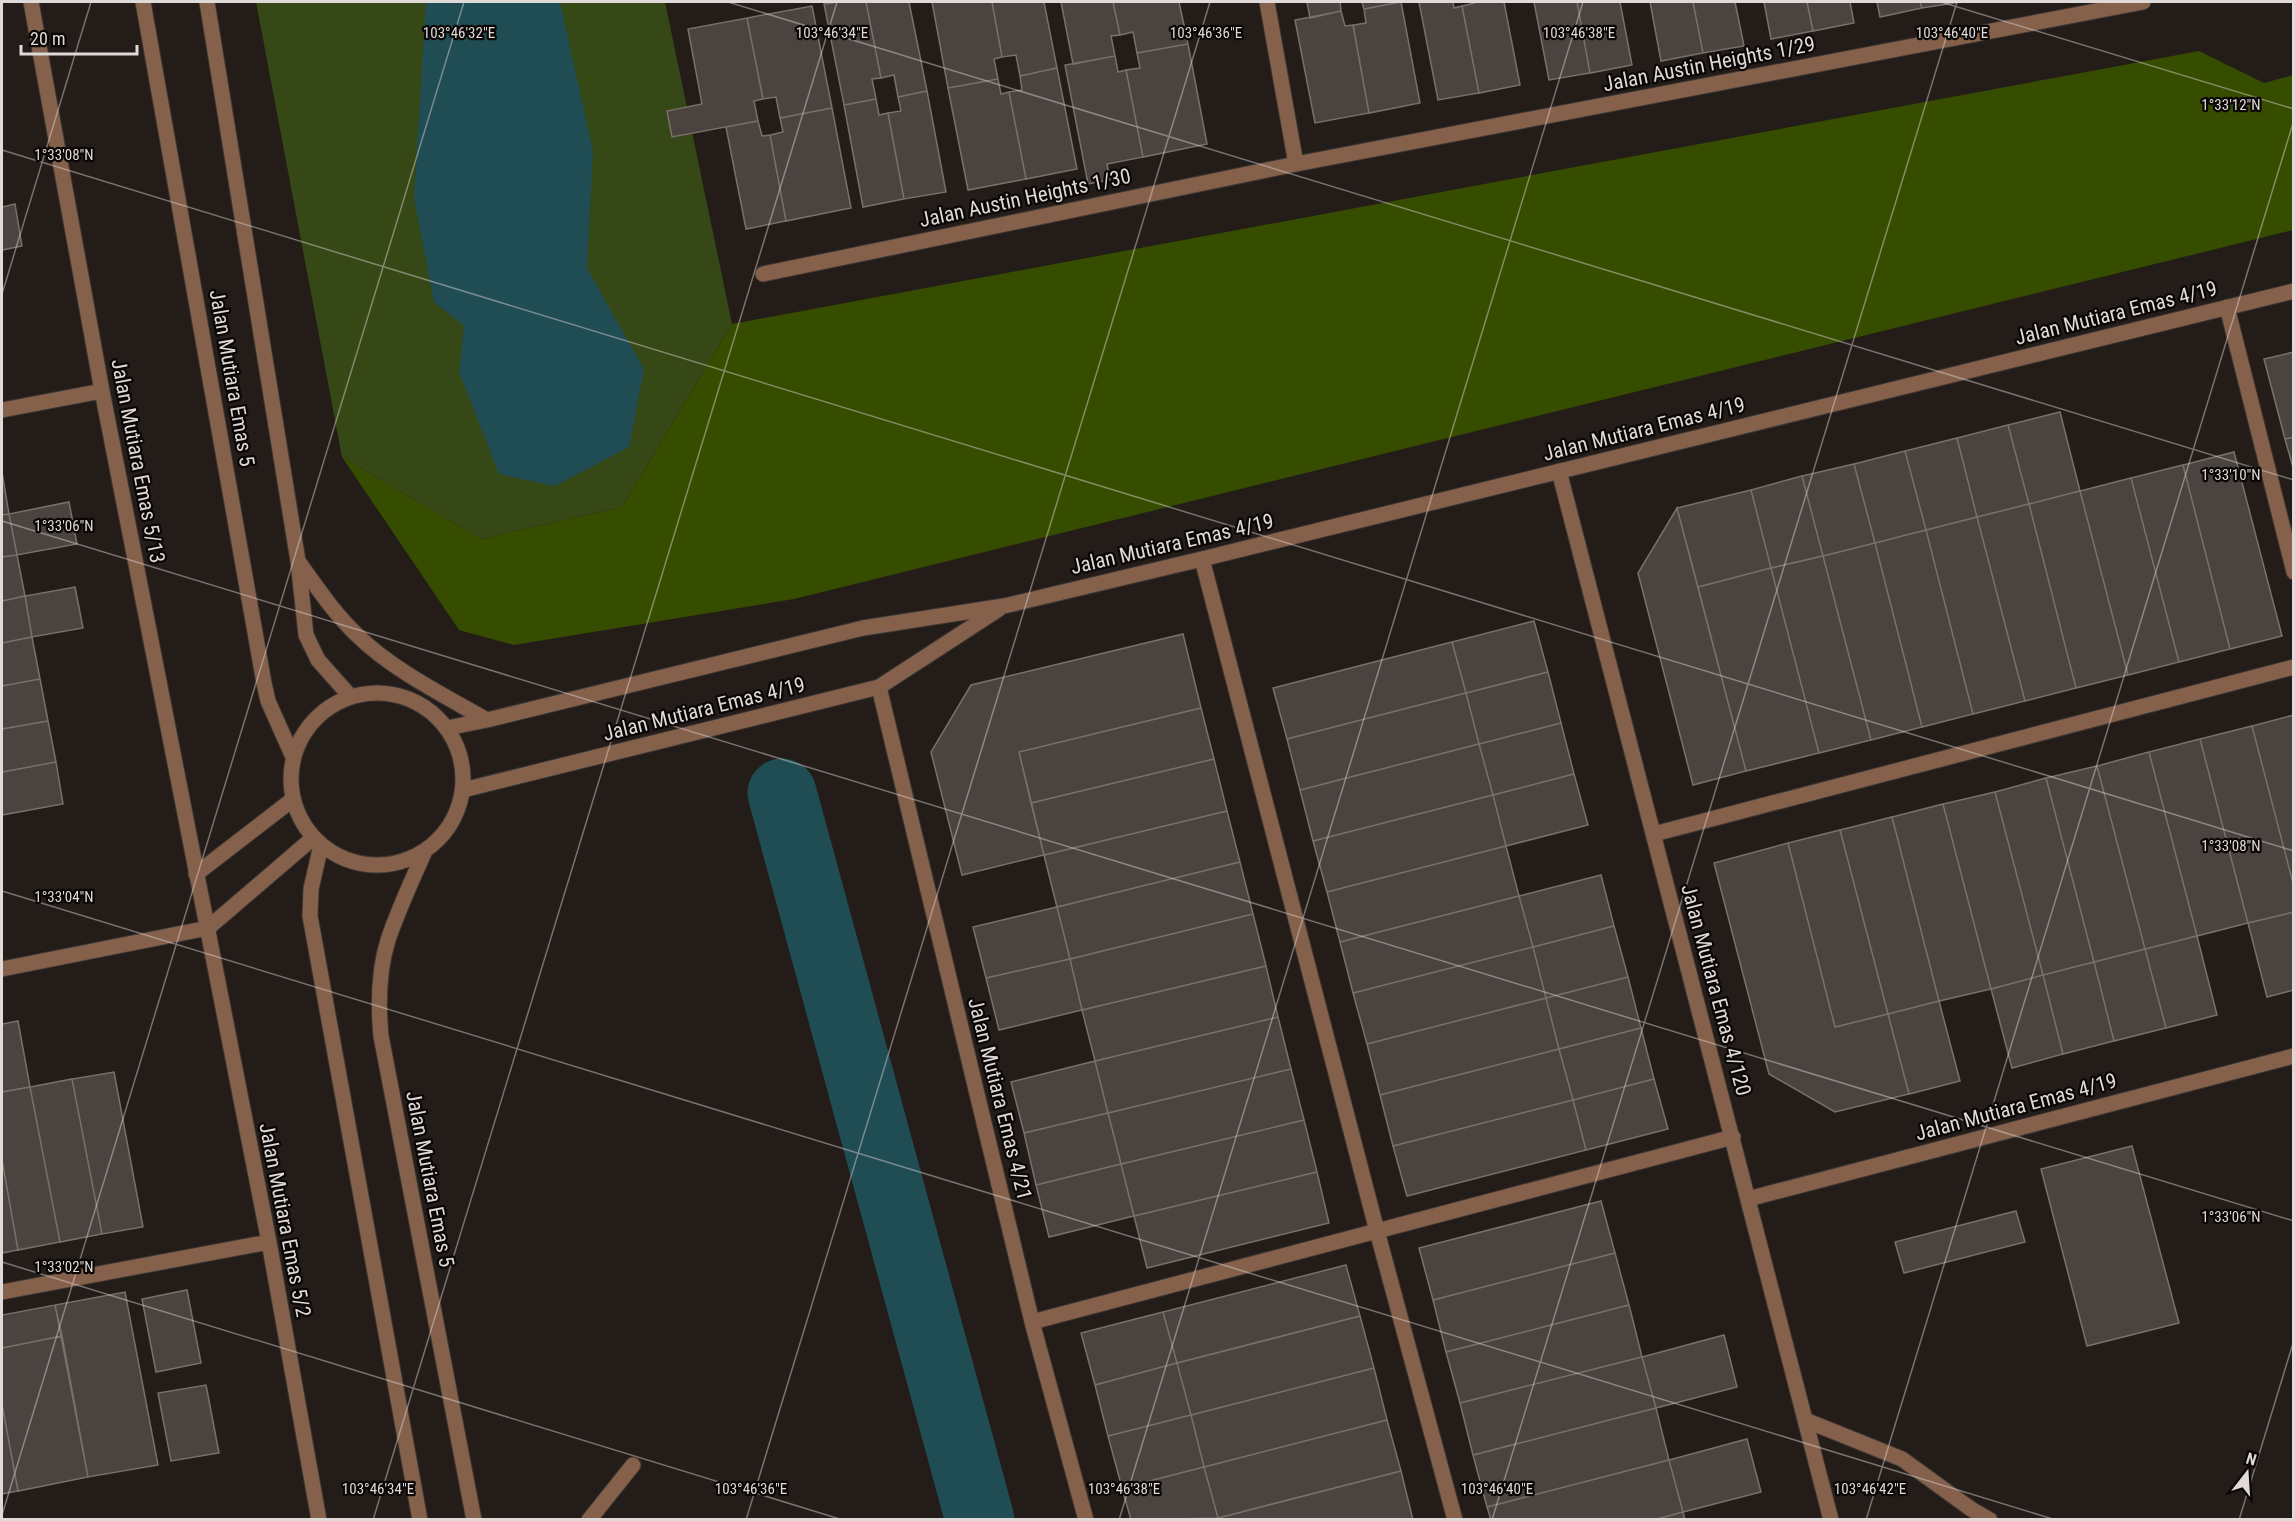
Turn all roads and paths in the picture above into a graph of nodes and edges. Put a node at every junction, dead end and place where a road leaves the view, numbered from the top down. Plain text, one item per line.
1 (31, 2) edge
2 (143, 2) edge
3 (207, 2) edge
4 (1267, 2) edge
5 (2137, 4) edge
6 (1296, 164) junction
7 (763, 274) dead end
8 (2294, 291) edge
9 (2227, 307) junction
10 (102, 391) junction
11 (2, 410) edge
12 (1559, 471) junction
13 (1202, 559) junction
14 (298, 561) junction
15 (2294, 572) edge
16 (1004, 606) junction
17 (2294, 667) edge
18 (879, 687) junction
19 (350, 696) junction
20 (487, 720) junction
21 (447, 728) junction
22 (293, 757) junction
23 (463, 790) junction
24 (292, 800) junction
25 (1654, 834) junction
26 (317, 842) junction
27 (425, 851) junction
28 (196, 874) junction
29 (208, 928) junction
30 (2, 969) edge
31 (2294, 1056) edge
32 (1733, 1137) junction
33 (1749, 1199) junction
34 (1377, 1231) junction
35 (269, 1242) junction
36 (2, 1292) edge
37 (1032, 1322) junction
38 (1805, 1420) junction
39 (633, 1465) dead end
40 (319, 1520) edge
41 (420, 1520) edge
42 (474, 1520) edge
43 (589, 1520) edge
44 (1086, 1520) edge
45 (1455, 1520) edge
46 (1831, 1520) edge
47 (1990, 1520) edge

1 - 10 street, Jalan Mutiara Emas 5/13
2 - 22 street, Jalan Mutiara Emas 5
3 - 14 street, Jalan Mutiara Emas 5
4 - 6 street
5 - 6 street, Jalan Austin Heights 1/29
6 - 7 street, Jalan Austin Heights 1/30
8 - 9 street, Jalan Mutiara Emas 4/19
9 - 12 street, Jalan Mutiara Emas 4/19
9 - 15 street
10 - 11 street
10 - 28 street, Jalan Mutiara Emas 5/13
12 - 13 street, Jalan Mutiara Emas 4/19
12 - 25 street, Jalan Mutiara Emas 4/120
13 - 16 street, Jalan Mutiara Emas 4/19
13 - 34 street
14 - 19 street, Jalan Mutiara Emas 5
14 - 20 street
16 - 18 street, Jalan Mutiara Emas 4/19
16 - 20 street, Jalan Mutiara Emas 4/19
17 - 25 street
18 - 23 street, Jalan Mutiara Emas 4/19
18 - 37 street, Jalan Mutiara Emas 4/21
19 - 21 street
19 - 22 street
20 - 21 street, Jalan Mutiara Emas 4/19
21 - 23 street
22 - 24 street
23 - 27 street
24 - 26 street
24 - 28 street
25 - 32 street, Jalan Mutiara Emas 4/120
26 - 27 street
26 - 29 street
26 - 41 street
27 - 42 street, Jalan Mutiara Emas 5
28 - 29 street, Jalan Mutiara Emas 5/13
29 - 30 street
29 - 35 street, Jalan Mutiara Emas 5/2
31 - 33 street, Jalan Mutiara Emas 4/19
32 - 33 street, Jalan Mutiara Emas 4/120
32 - 34 street
33 - 38 street, Jalan Mutiara Emas 4/120
34 - 37 street
34 - 45 street
35 - 36 street
35 - 40 street, Jalan Mutiara Emas 5/2
37 - 44 street, Jalan Mutiara Emas 4/21
38 - 46 street, Jalan Mutiara Emas 4/120
38 - 47 street
39 - 43 street

